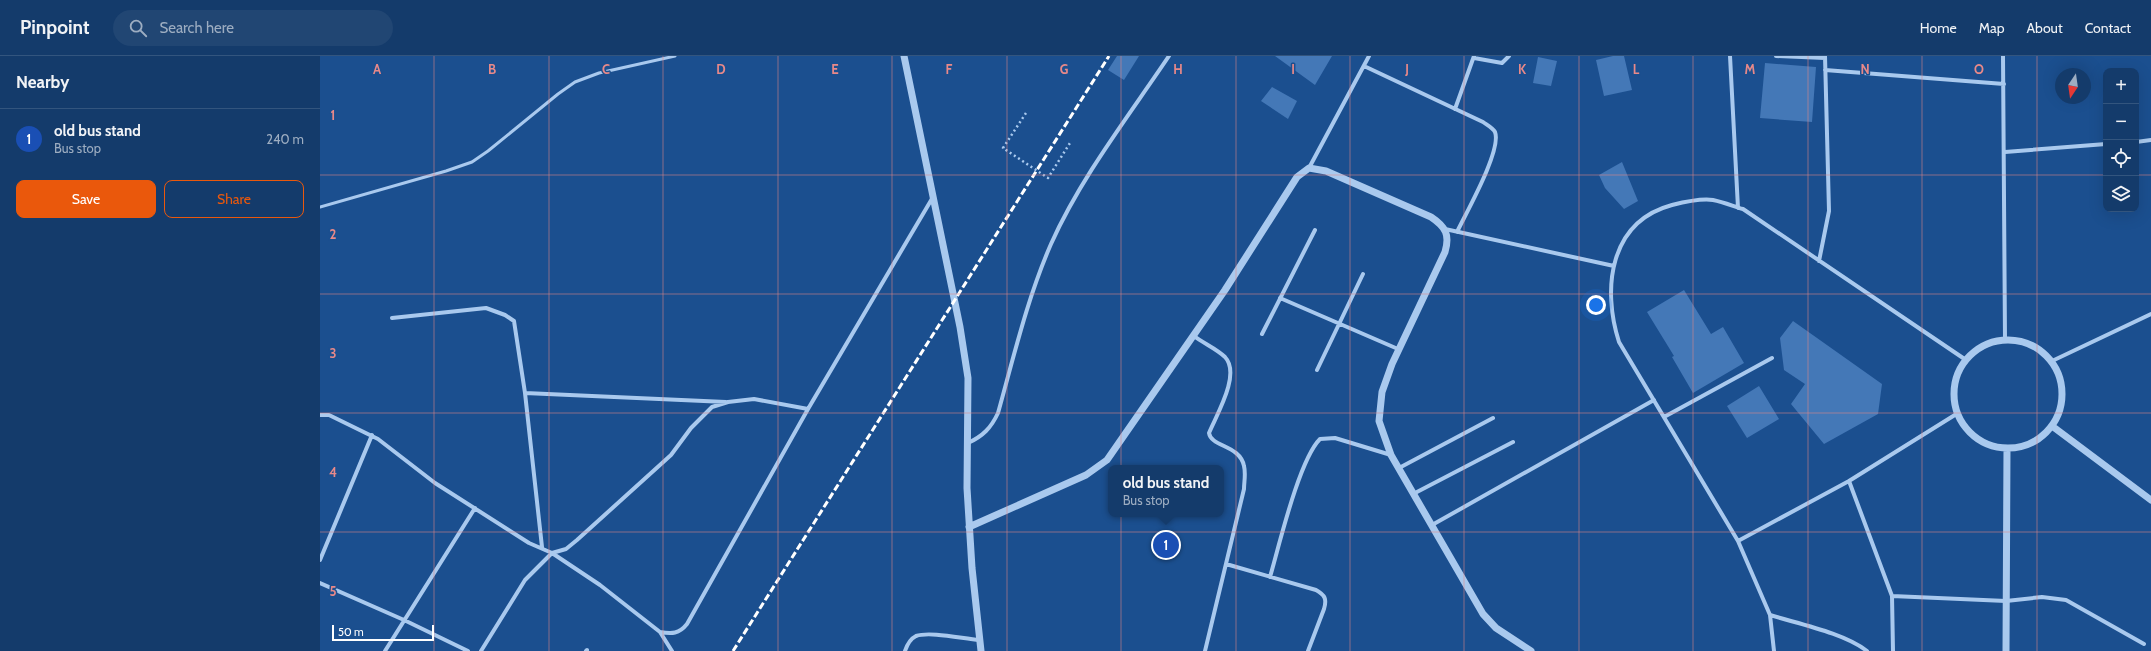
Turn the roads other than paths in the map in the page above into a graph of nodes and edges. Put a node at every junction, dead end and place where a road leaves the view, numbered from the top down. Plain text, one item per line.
1 (656, 56) edge
2 (675, 56) edge
3 (904, 56) edge
4 (1168, 56) edge
5 (1369, 56) edge
6 (1509, 56) edge
7 (1730, 56) edge
8 (1776, 56) edge
9 (2002, 56) edge
10 (1474, 57) edge
11 (1825, 57) edge
12 (657, 60) junction
13 (1364, 66) junction
14 (1825, 70) junction
15 (2004, 84) junction
16 (1455, 109) junction
17 (2151, 140) edge
18 (2139, 142) edge
19 (2103, 144) edge
20 (2005, 152) junction
21 (1309, 168) junction
22 (933, 196) junction
23 (320, 207) edge
24 (1738, 208) junction
25 (1445, 229) junction
26 (1315, 230) dead end
27 (1457, 232) junction
28 (1819, 261) junction
29 (1614, 266) junction
30 (1363, 274) dead end
31 (1280, 298) junction
32 (2151, 314) edge
33 (392, 318) dead end
34 (1338, 323) junction
35 (1262, 334) dead end
36 (1194, 336) junction
37 (2005, 340) junction
38 (1398, 349) junction
39 (1772, 358) dead end
40 (1966, 360) junction
41 (2052, 361) junction
42 (1317, 370) dead end
43 (525, 393) junction
44 (1654, 400) junction
45 (728, 402) junction
46 (808, 409) junction
47 (1958, 413) junction
48 (320, 415) edge
49 (1664, 417) junction
50 (1493, 418) dead end
51 (2052, 426) junction
52 (372, 435) junction
53 (1513, 442) dead end
54 (967, 443) junction
55 (2006, 448) junction
56 (1391, 455) junction
57 (1399, 468) junction
58 (1849, 481) junction
59 (1415, 493) junction
60 (2151, 500) edge
61 (475, 508) junction
62 (1432, 525) junction
63 (969, 527) junction
64 (1738, 541) junction
65 (542, 547) junction
66 (552, 553) junction
67 (320, 560) edge
68 (1226, 564) junction
69 (1270, 577) junction
70 (320, 584) edge
71 (1892, 596) junction
72 (2006, 601) junction
73 (1770, 615) junction
74 (404, 620) junction
75 (660, 632) junction
76 (979, 640) junction
77 (2144, 644) dead end
78 (385, 651) edge
79 (468, 651) edge
80 (481, 651) edge
81 (672, 651) edge
82 (905, 651) edge
83 (980, 651) edge
84 (1205, 651) edge
85 (1308, 651) edge
86 (1531, 651) edge
87 (1774, 651) edge
88 (1867, 651) edge
89 (1893, 651) edge
90 (2006, 651) edge

1 - 12 lane
2 - 12 lane
3 - 22 street
4 - 54 street
5 - 13 street
6 - 10 street
7 - 24 street
8 - 11 street
9 - 15 street
10 - 16 street
11 - 14 street
12 - 23 lane
13 - 16 street
13 - 21 street
14 - 15 street
14 - 28 street
15 - 20 street
16 - 27 street
17 - 18 street
19 - 20 street
20 - 37 street
21 - 25 street
21 - 36 street
22 - 46 street
22 - 54 street
24 - 28 street
24 - 29 street
25 - 27 street
25 - 38 street
26 - 31 street
27 - 29 street
28 - 40 street
29 - 44 street
30 - 34 street
31 - 34 street
31 - 35 street
32 - 41 street
33 - 43 street
34 - 38 street
34 - 42 street
36 - 63 street
36 - 68 street
37 - 40 street
37 - 41 street
38 - 56 street
39 - 49 street
40 - 47 street
41 - 51 street
43 - 45 street
43 - 65 street
44 - 49 street
44 - 62 street
45 - 46 street
45 - 66 street
46 - 75 street
47 - 55 street
47 - 58 street
48 - 52 street
49 - 64 street
50 - 57 street
51 - 55 street
51 - 60 street
52 - 61 street
52 - 67 street
53 - 59 street
54 - 63 street
55 - 72 street
56 - 57 street
56 - 69 street
57 - 59 street
58 - 64 street
58 - 71 street
59 - 62 street
61 - 65 street
61 - 74 street
62 - 86 street
63 - 76 street
64 - 73 street
65 - 66 street
66 - 75 street
66 - 80 street
68 - 69 street
68 - 84 street
69 - 85 street
70 - 74 street
71 - 72 street
71 - 89 street
72 - 77 street
72 - 90 street
73 - 87 street
73 - 88 street
74 - 78 street
74 - 79 street
75 - 81 street
76 - 82 street
76 - 83 street

